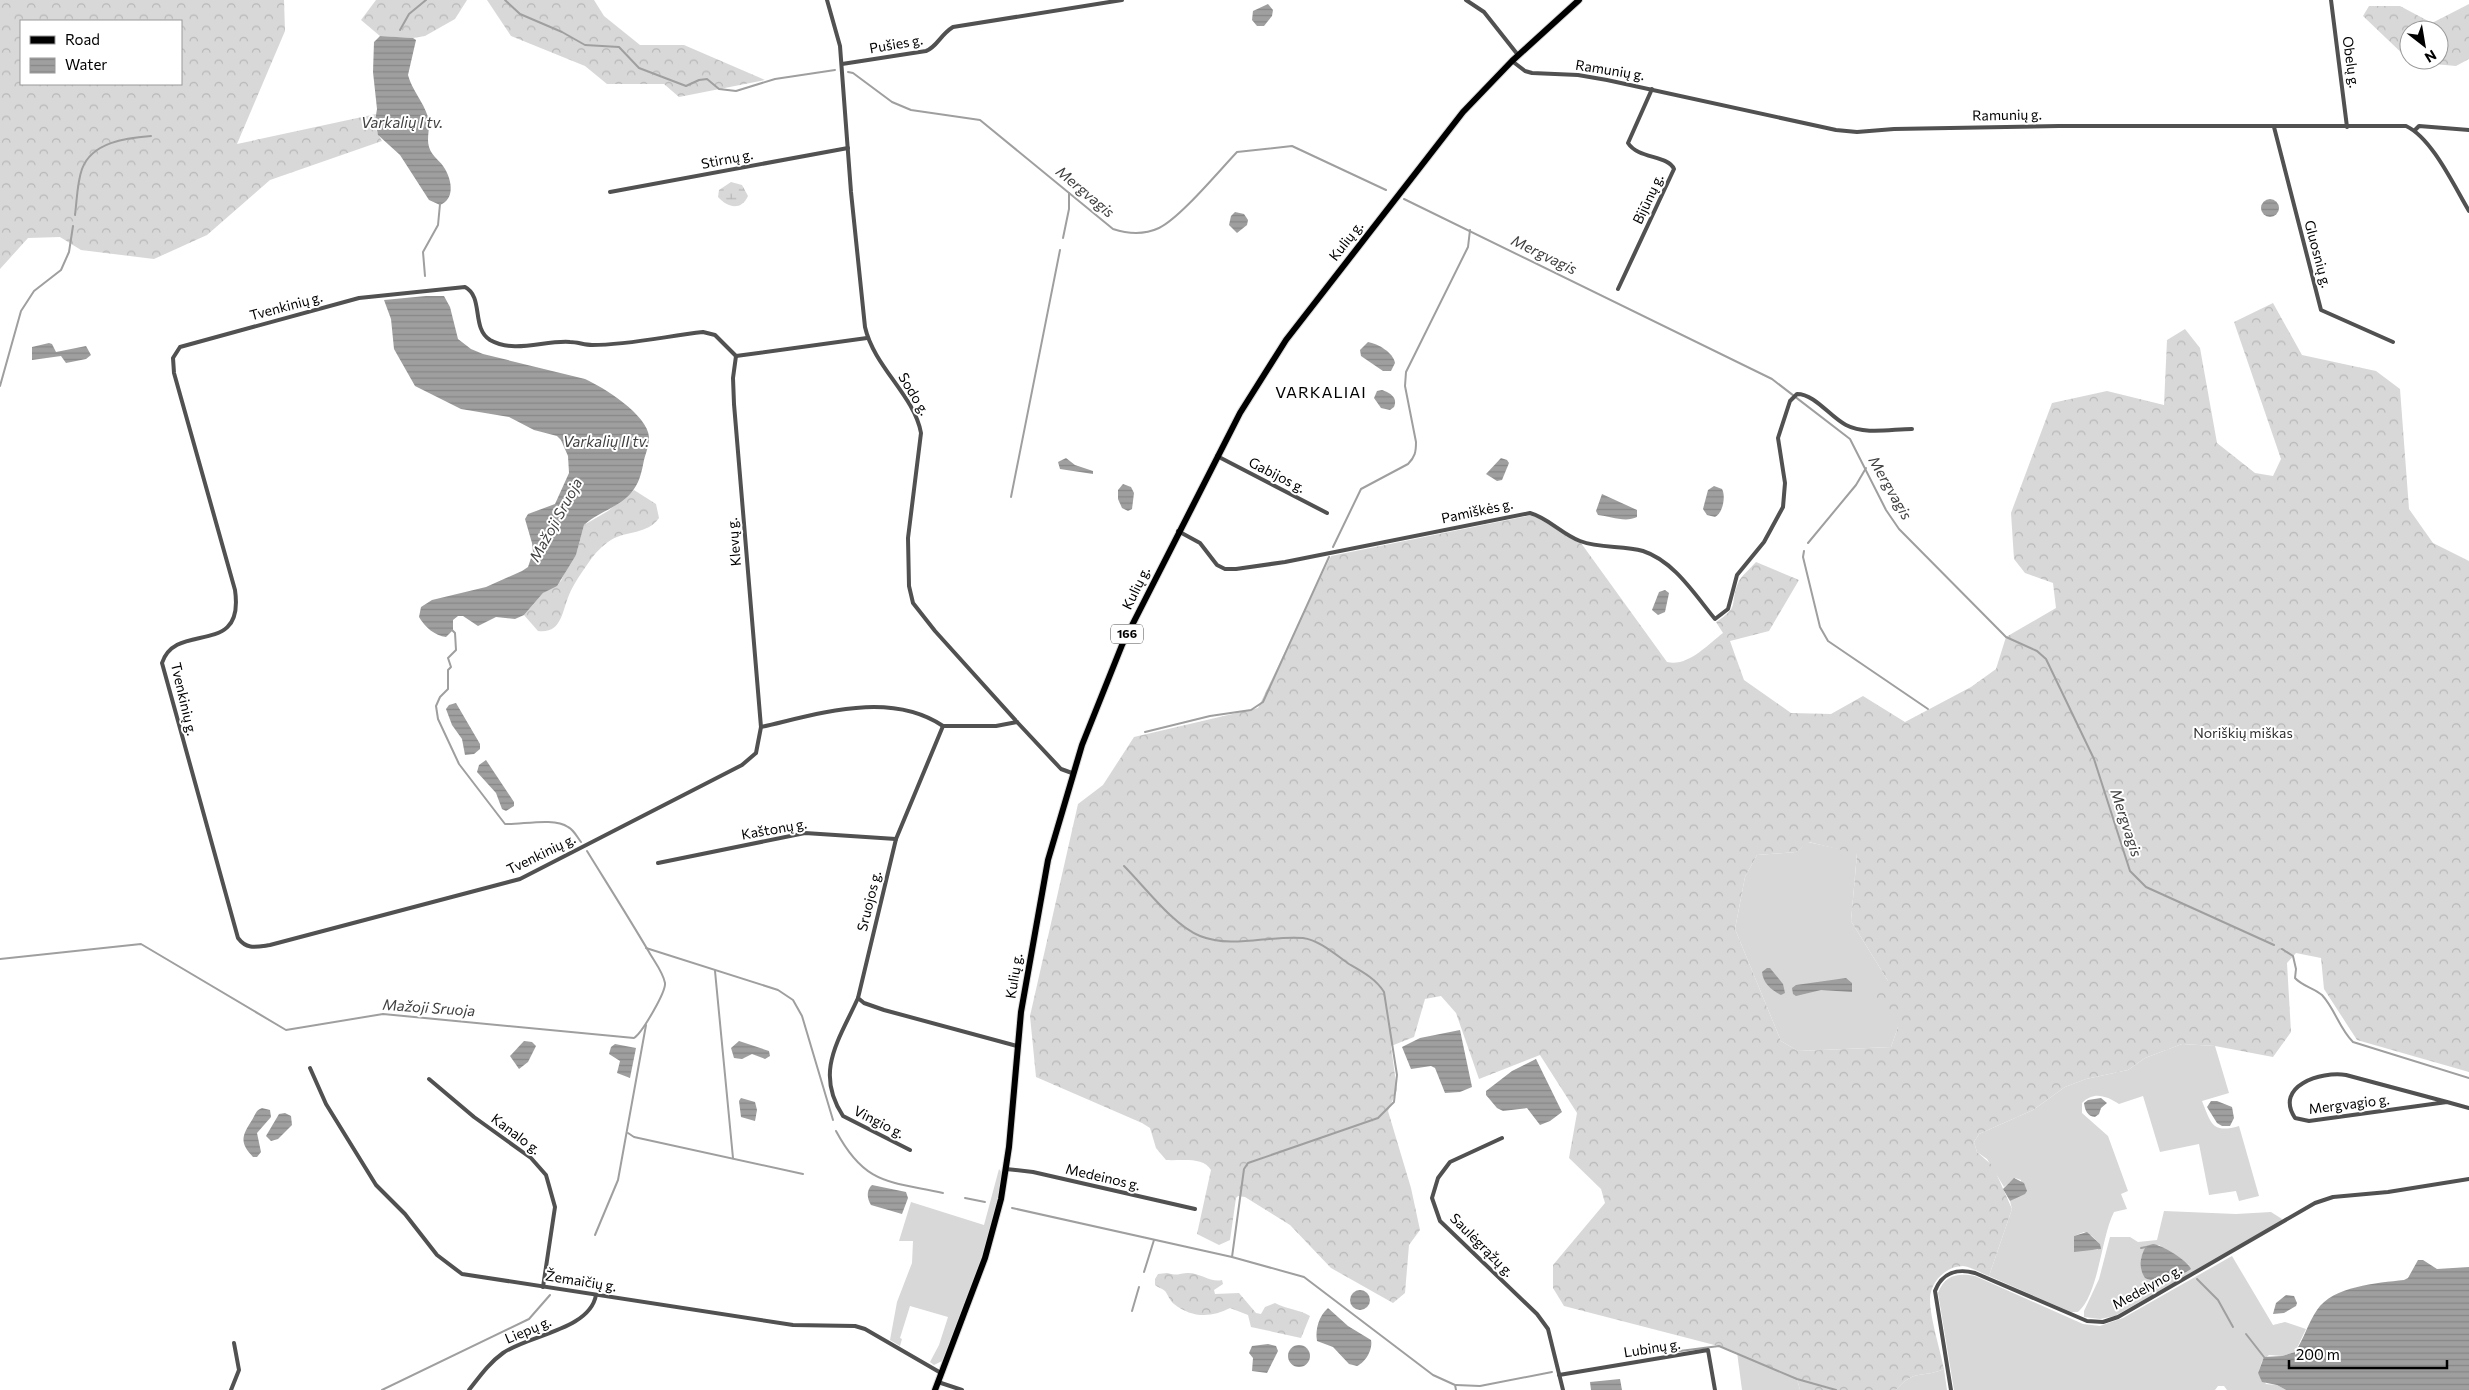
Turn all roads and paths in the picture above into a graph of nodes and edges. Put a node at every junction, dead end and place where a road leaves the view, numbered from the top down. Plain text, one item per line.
1 (827, 0) edge
2 (1082, 0) edge
3 (1122, 0) edge
4 (1466, 0) edge
5 (1579, 0) edge
6 (2331, 0) edge
7 (1083, 5) junction
8 (1518, 55) junction
9 (1512, 61) junction
10 (842, 64) junction
11 (1652, 89) junction
12 (2274, 127) junction
13 (2347, 127) junction
14 (2414, 130) junction
15 (2469, 130) edge
16 (848, 148) junction
17 (610, 192) dead end
18 (2469, 211) edge
19 (1618, 289) dead end
20 (867, 338) junction
21 (2393, 342) dead end
22 (736, 356) junction
23 (1912, 429) dead end
24 (1217, 456) junction
25 (1327, 513) dead end
26 (1178, 531) junction
27 (1016, 722) junction
28 (943, 726) junction
29 (761, 727) junction
30 (1072, 773) junction
31 (896, 839) junction
32 (658, 863) dead end
33 (858, 998) junction
34 (1017, 1046) junction
35 (310, 1068) dead end
36 (429, 1079) dead end
37 (2447, 1102) junction
38 (2469, 1108) edge
39 (1502, 1138) dead end
40 (910, 1150) dead end
41 (1006, 1169) junction
42 (2469, 1179) edge
43 (1195, 1209) dead end
44 (543, 1286) junction
45 (596, 1295) junction
46 (234, 1343) dead end
47 (941, 1373) junction
48 (1559, 1374) junction
49 (938, 1382) junction
50 (231, 1390) edge
51 (470, 1390) edge
52 (935, 1390) edge
53 (962, 1390) edge
54 (1563, 1390) edge
55 (1715, 1390) edge
56 (1951, 1390) edge

1 - 10 street, Sodo g.
2 - 7 street
3 - 7 street, Pušies g.
4 - 8 street
5 - 8 main road, Kulių g. / 166
6 - 13 street, Obelų g.
7 - 10 street, Pušies g.
8 - 9 main road, Kulių g. / 166
9 - 11 street, Ramunių g.
9 - 24 main road, Kulių g. / 166
10 - 16 street, Sodo g.
11 - 12 street, Ramunių g.
11 - 19 street, Bijūnų g.
12 - 13 street, Ramunių g.
12 - 21 street, Gluosnių g.
13 - 14 street, Ramunių g.
14 - 15 street, Ramunių g.
14 - 18 street
16 - 17 street, Stirnų g.
16 - 20 street, Sodo g.
20 - 22 street
20 - 27 street, Sodo g.
22 - 29 street, Klevų g.
22 - 29 street, Tvenkinių g.
23 - 26 street, Pamiškės g.
24 - 25 street, Gabijos g.
24 - 26 main road, Kulių g. / 166
26 - 30 main road, Kulių g. / 166
27 - 28 street
27 - 30 street, Sodo g.
28 - 29 street
28 - 31 street, Sruojos g.
30 - 34 main road, Kulių g. / 166
31 - 32 street, Kaštonų g.
31 - 33 street, Sruojos g.
33 - 34 street
33 - 40 street, Vingio g.
34 - 41 main road, Kulių g. / 166
35 - 44 street, Žemaičių g.
36 - 44 street, Kanalo g.
37 - 37 street, Mergvagio g.
37 - 38 street, Mergvagio g.
39 - 48 street, Saulėgrąžų g.
41 - 43 street, Medeinos g.
41 - 47 main road, Kulių g. / 166
42 - 56 street, Medelyno g.
44 - 45 street, Žemaičių g.
45 - 47 street, Žemaičių g.
45 - 51 street, Liepų g.
46 - 50 street
47 - 49 main road, Kulių g. / 166
48 - 54 street, Saulėgrąžų g.
48 - 55 street, Lubinų g.
49 - 52 main road, Kulių g. / 166
49 - 53 street

